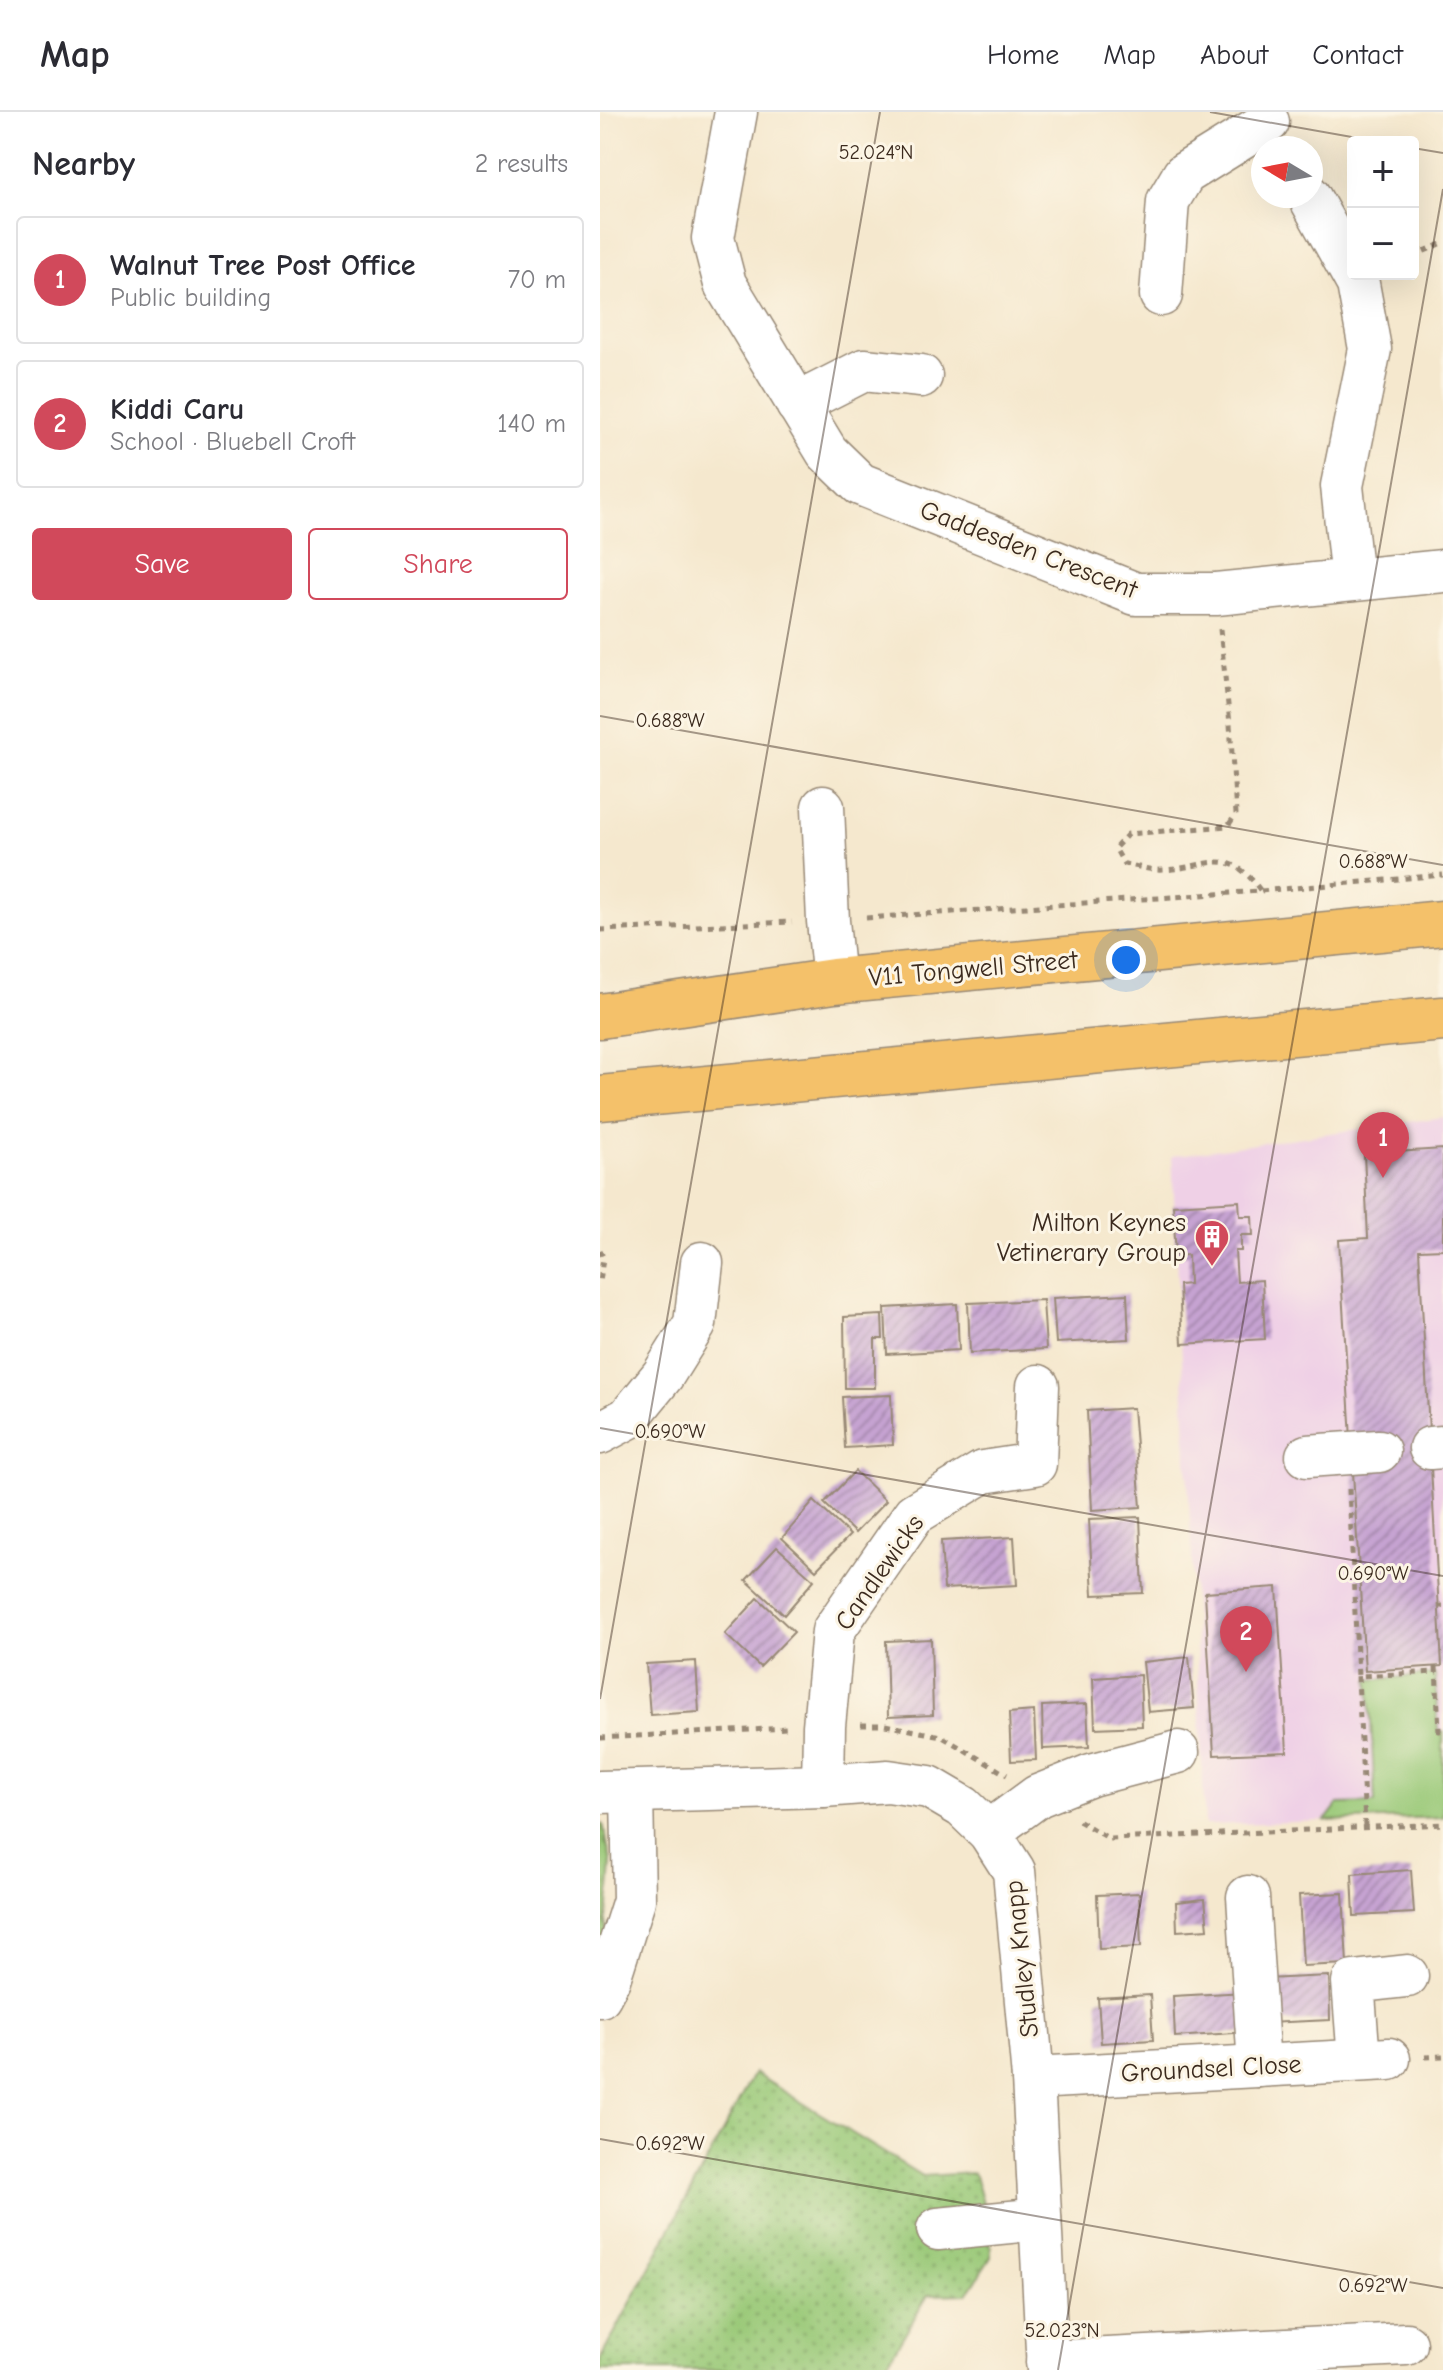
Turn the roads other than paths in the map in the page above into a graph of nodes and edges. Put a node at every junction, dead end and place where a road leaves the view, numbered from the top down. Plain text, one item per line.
1 (736, 112) edge
2 (1271, 127) edge
3 (1316, 208) edge
4 (1161, 295) dead end
5 (921, 376) dead end
6 (797, 404) junction
7 (1443, 571) edge
8 (1352, 580) junction
9 (823, 807) dead end
10 (1443, 923) edge
11 (834, 981) junction
12 (600, 1016) edge
13 (1439, 1022) edge
14 (600, 1098) edge
15 (702, 1263) dead end
16 (1038, 1386) dead end
17 (600, 1433) edge
18 (1379, 1451) dead end
19 (1307, 1456) dead end
20 (1178, 1752) dead end
21 (823, 1786) junction
22 (616, 1792) edge
23 (989, 1832) junction
24 (1248, 1897) dead end
25 (1407, 1976) dead end
26 (600, 1996) edge
27 (1259, 2066) junction
28 (1033, 2078) junction
29 (1040, 2219) junction
30 (938, 2229) dead end
31 (1383, 2353) edge
32 (1048, 2366) edge

1 - 6 street, Gaddesden Crescent
2 - 4 street
3 - 8 street
5 - 6 street
6 - 8 street, Gaddesden Crescent
7 - 8 street, Gaddesden Crescent
9 - 11 street
10 - 11 highway, V11 Tongwell Street
11 - 12 highway, V11 Tongwell Street
13 - 14 highway
15 - 17 street
16 - 21 street, Candlewicks
18 - 19 street
20 - 23 street
21 - 22 street, Studley Knapp
21 - 23 street, Studley Knapp
22 - 26 street, Studley Knapp
23 - 28 street, Studley Knapp
24 - 27 street
25 - 27 street, Groundsel Close
27 - 28 street, Groundsel Close
28 - 29 street, Studley Knapp
29 - 30 street
29 - 32 street, Studley Knapp
31 - 32 street

